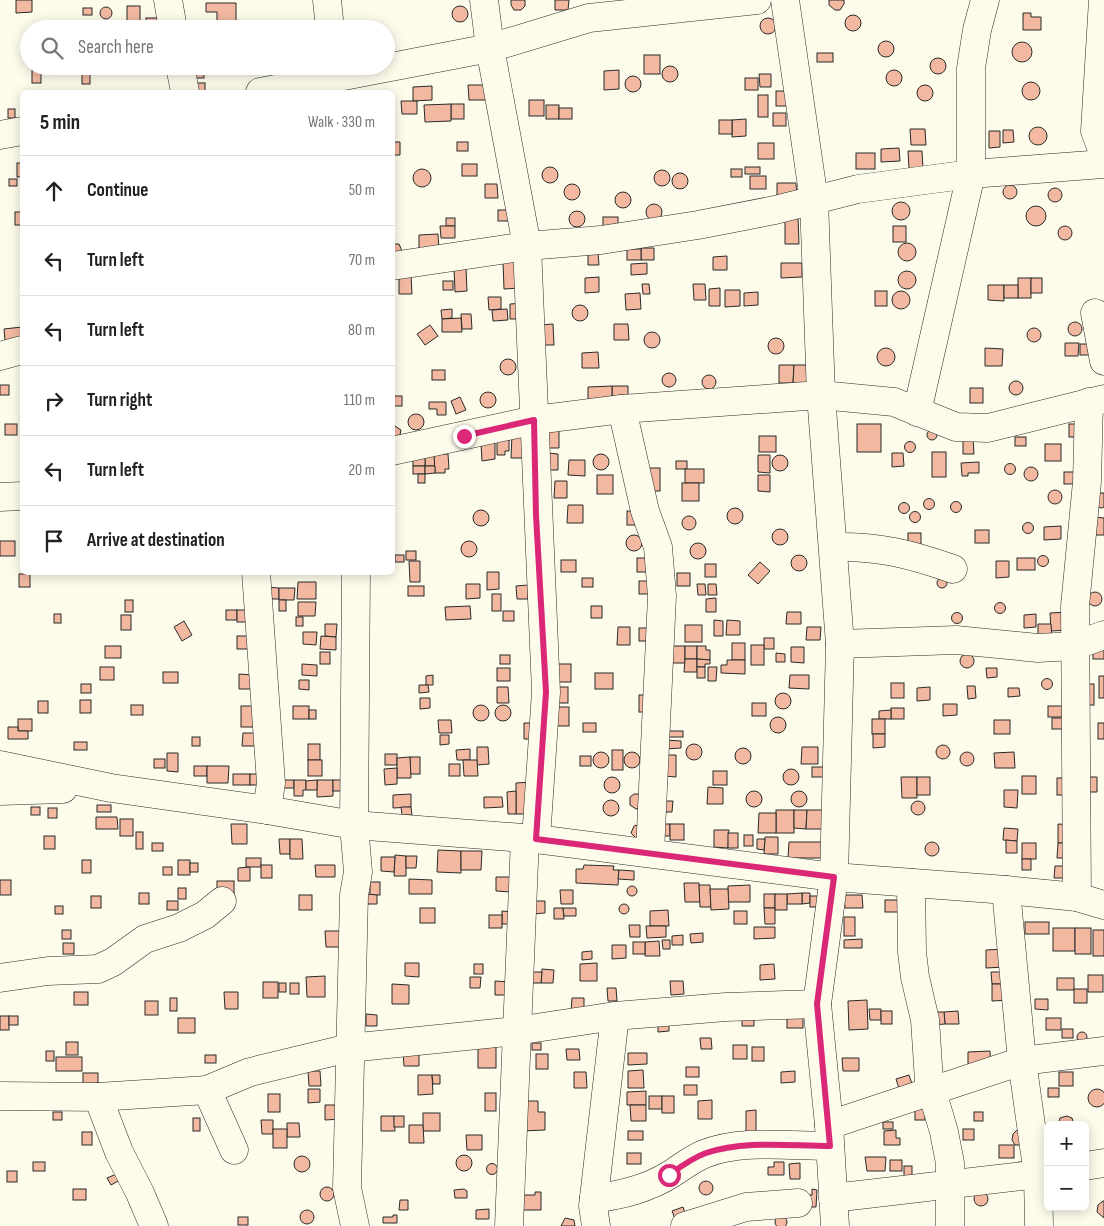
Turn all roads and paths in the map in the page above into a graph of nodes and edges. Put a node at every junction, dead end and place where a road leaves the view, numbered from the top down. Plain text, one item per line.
1 (168, 0) edge
2 (328, 0) edge
3 (484, 0) edge
4 (755, 0) edge
5 (785, 0) edge
6 (985, 0) edge
7 (1103, 0) edge
8 (171, 20) edge
9 (329, 20) edge
10 (490, 48) junction
11 (395, 67) edge
12 (182, 75) edge
13 (356, 75) edge
14 (1102, 75) edge
15 (336, 79) edge
16 (185, 90) edge
17 (272, 90) edge
18 (20, 131) edge
19 (0, 135) edge
20 (1104, 155) edge
21 (1104, 164) edge
22 (971, 174) junction
23 (814, 200) junction
24 (527, 246) junction
25 (395, 266) edge
26 (1095, 313) dead end
27 (20, 351) edge
28 (0, 356) edge
29 (1104, 361) edge
30 (820, 395) junction
31 (1096, 401) edge
32 (622, 409) junction
33 (916, 412) junction
34 (534, 420) junction
35 (395, 450) edge
36 (20, 496) edge
37 (0, 497) edge
38 (833, 547) junction
39 (953, 569) dead end
40 (256, 575) edge
41 (356, 575) edge
42 (1104, 635) edge
43 (840, 644) junction
44 (1074, 646) junction
45 (0, 765) edge
46 (111, 788) junction
47 (0, 791) edge
48 (267, 810) junction
49 (354, 825) junction
50 (530, 838) junction
51 (650, 852) junction
52 (834, 877) junction
53 (911, 883) junction
54 (1006, 890) junction
55 (1078, 897) junction
56 (222, 902) dead end
57 (1104, 905) edge
58 (0, 978) edge
59 (817, 1004) junction
60 (615, 1016) junction
61 (516, 1031) junction
62 (349, 1048) junction
63 (1104, 1051) edge
64 (1022, 1061) junction
65 (207, 1090) junction
66 (933, 1092) junction
67 (0, 1096) edge
68 (98, 1097) junction
69 (830, 1135) junction
70 (234, 1150) dead end
71 (1104, 1163) edge
72 (1089, 1165) edge
73 (1043, 1174) edge
74 (950, 1185) junction
75 (594, 1198) junction
76 (833, 1198) junction
77 (798, 1203) dead end
78 (154, 1226) edge
79 (355, 1226) edge
80 (509, 1226) edge
81 (596, 1226) edge
82 (686, 1226) edge
83 (835, 1226) edge
84 (950, 1226) edge
85 (1039, 1226) edge

1 - 8 street
2 - 9 street
3 - 10 street
4 - 10 street
5 - 23 street
6 - 22 street
7 - 14 street
10 - 11 street
10 - 24 street
12 - 16 street
13 - 15 street
14 - 20 street
15 - 17 street
18 - 19 street
21 - 22 street
22 - 23 street
22 - 33 street
23 - 24 street
23 - 30 street
24 - 25 street
24 - 34 street
26 - 29 street
27 - 28 street
30 - 32 street
30 - 33 street
30 - 38 street
31 - 33 street
31 - 44 street
32 - 34 street
32 - 51 street
34 - 35 street
34 - 50 street
36 - 37 street
38 - 39 street
38 - 43 street
40 - 48 street
41 - 49 street
42 - 44 street
43 - 44 street
43 - 52 street
44 - 55 street
45 - 46 street
46 - 47 street
46 - 48 street
48 - 49 street
49 - 50 street
49 - 62 street
50 - 51 street
50 - 61 street
51 - 52 street
52 - 53 street
52 - 59 street
53 - 54 street
53 - 66 street
54 - 55 street
54 - 64 street
55 - 57 street
56 - 58 street
59 - 60 street
59 - 69 street
60 - 61 street
60 - 75 street
61 - 62 street
61 - 80 street
62 - 65 street
62 - 79 street
63 - 64 street
64 - 66 street
64 - 73 street
65 - 68 street
65 - 70 street
66 - 69 street
66 - 74 street
67 - 68 street
68 - 78 street
69 - 75 street
69 - 76 street
71 - 72 street
73 - 74 street
73 - 85 street
74 - 76 street
74 - 84 street
75 - 81 street
76 - 83 street
77 - 82 street

